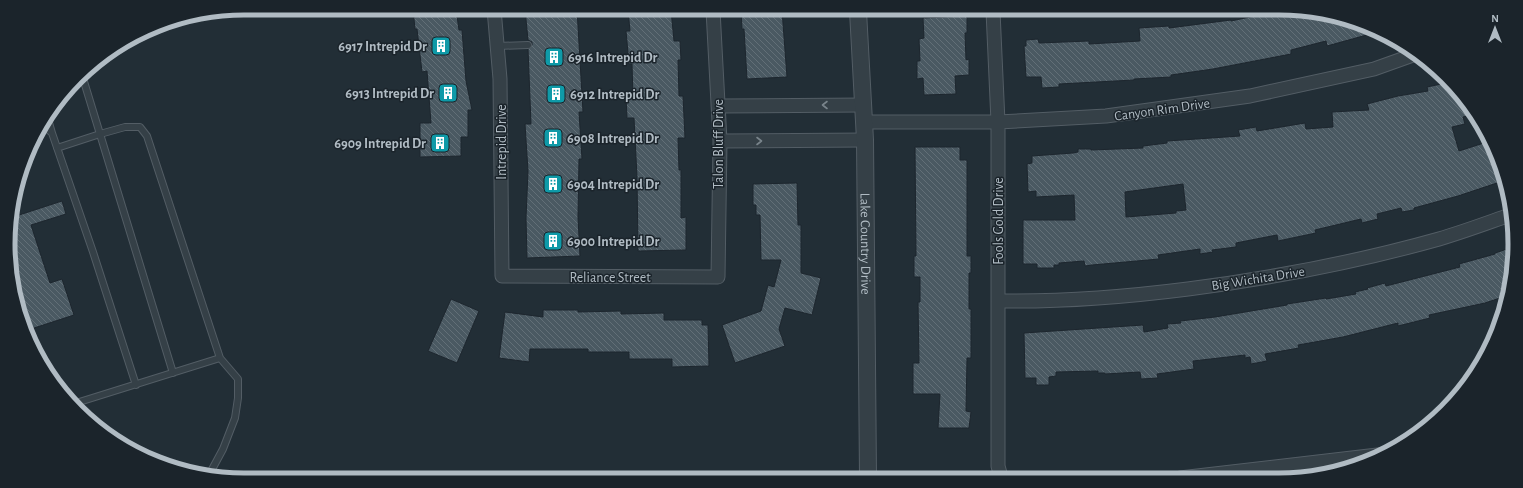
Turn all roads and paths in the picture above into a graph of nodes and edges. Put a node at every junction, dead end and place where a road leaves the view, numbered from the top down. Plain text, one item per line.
1 (495, 15) edge
2 (713, 15) edge
3 (858, 15) edge
4 (993, 15) edge
5 (528, 45) dead end
6 (498, 46) junction
7 (1409, 56) edge
8 (84, 80) edge
9 (864, 105) junction
10 (718, 106) junction
11 (865, 122) junction
12 (998, 122) junction
13 (49, 124) edge
14 (46, 129) edge
15 (52, 133) junction
16 (100, 134) junction
17 (865, 140) junction
18 (720, 142) junction
19 (57, 148) junction
20 (1506, 216) edge
21 (502, 276) joint
22 (718, 277) joint
23 (998, 300) junction
24 (220, 358) junction
25 (174, 372) junction
26 (136, 385) junction
27 (79, 402) edge
28 (1366, 456) edge
29 (212, 471) edge
30 (868, 473) edge
31 (1000, 473) edge
32 (1223, 473) edge

1 - 6 street, Intrepid Drive
2 - 10 street, Talon Bluff Drive
3 - 9 street, Lake Country Drive
4 - 12 street, Fools Gold Drive
5 - 6 lane
6 - 21 street, Intrepid Drive
7 - 12 street, Canyon Rim Drive
8 - 16 lane
9 -> 10 street
9 - 11 street, Lake Country Drive
10 - 18 street, Talon Bluff Drive
11 - 12 street, Canyon Rim Drive
11 - 17 street, Lake Country Drive
12 - 23 street, Fools Gold Drive
13 - 15 lane
14 - 15 lane
15 - 19 lane
16 - 19 lane
16 - 24 lane
16 - 25 lane
18 -> 17 street
17 - 30 street, Lake Country Drive
18 - 22 street, Talon Bluff Drive
19 - 26 lane
20 - 23 street, Big Wichita Drive
21 - 22 street, Reliance Street
23 - 31 street, Fools Gold Drive
24 - 25 lane
24 - 29 lane
25 - 26 lane
26 - 27 lane
28 - 32 street

